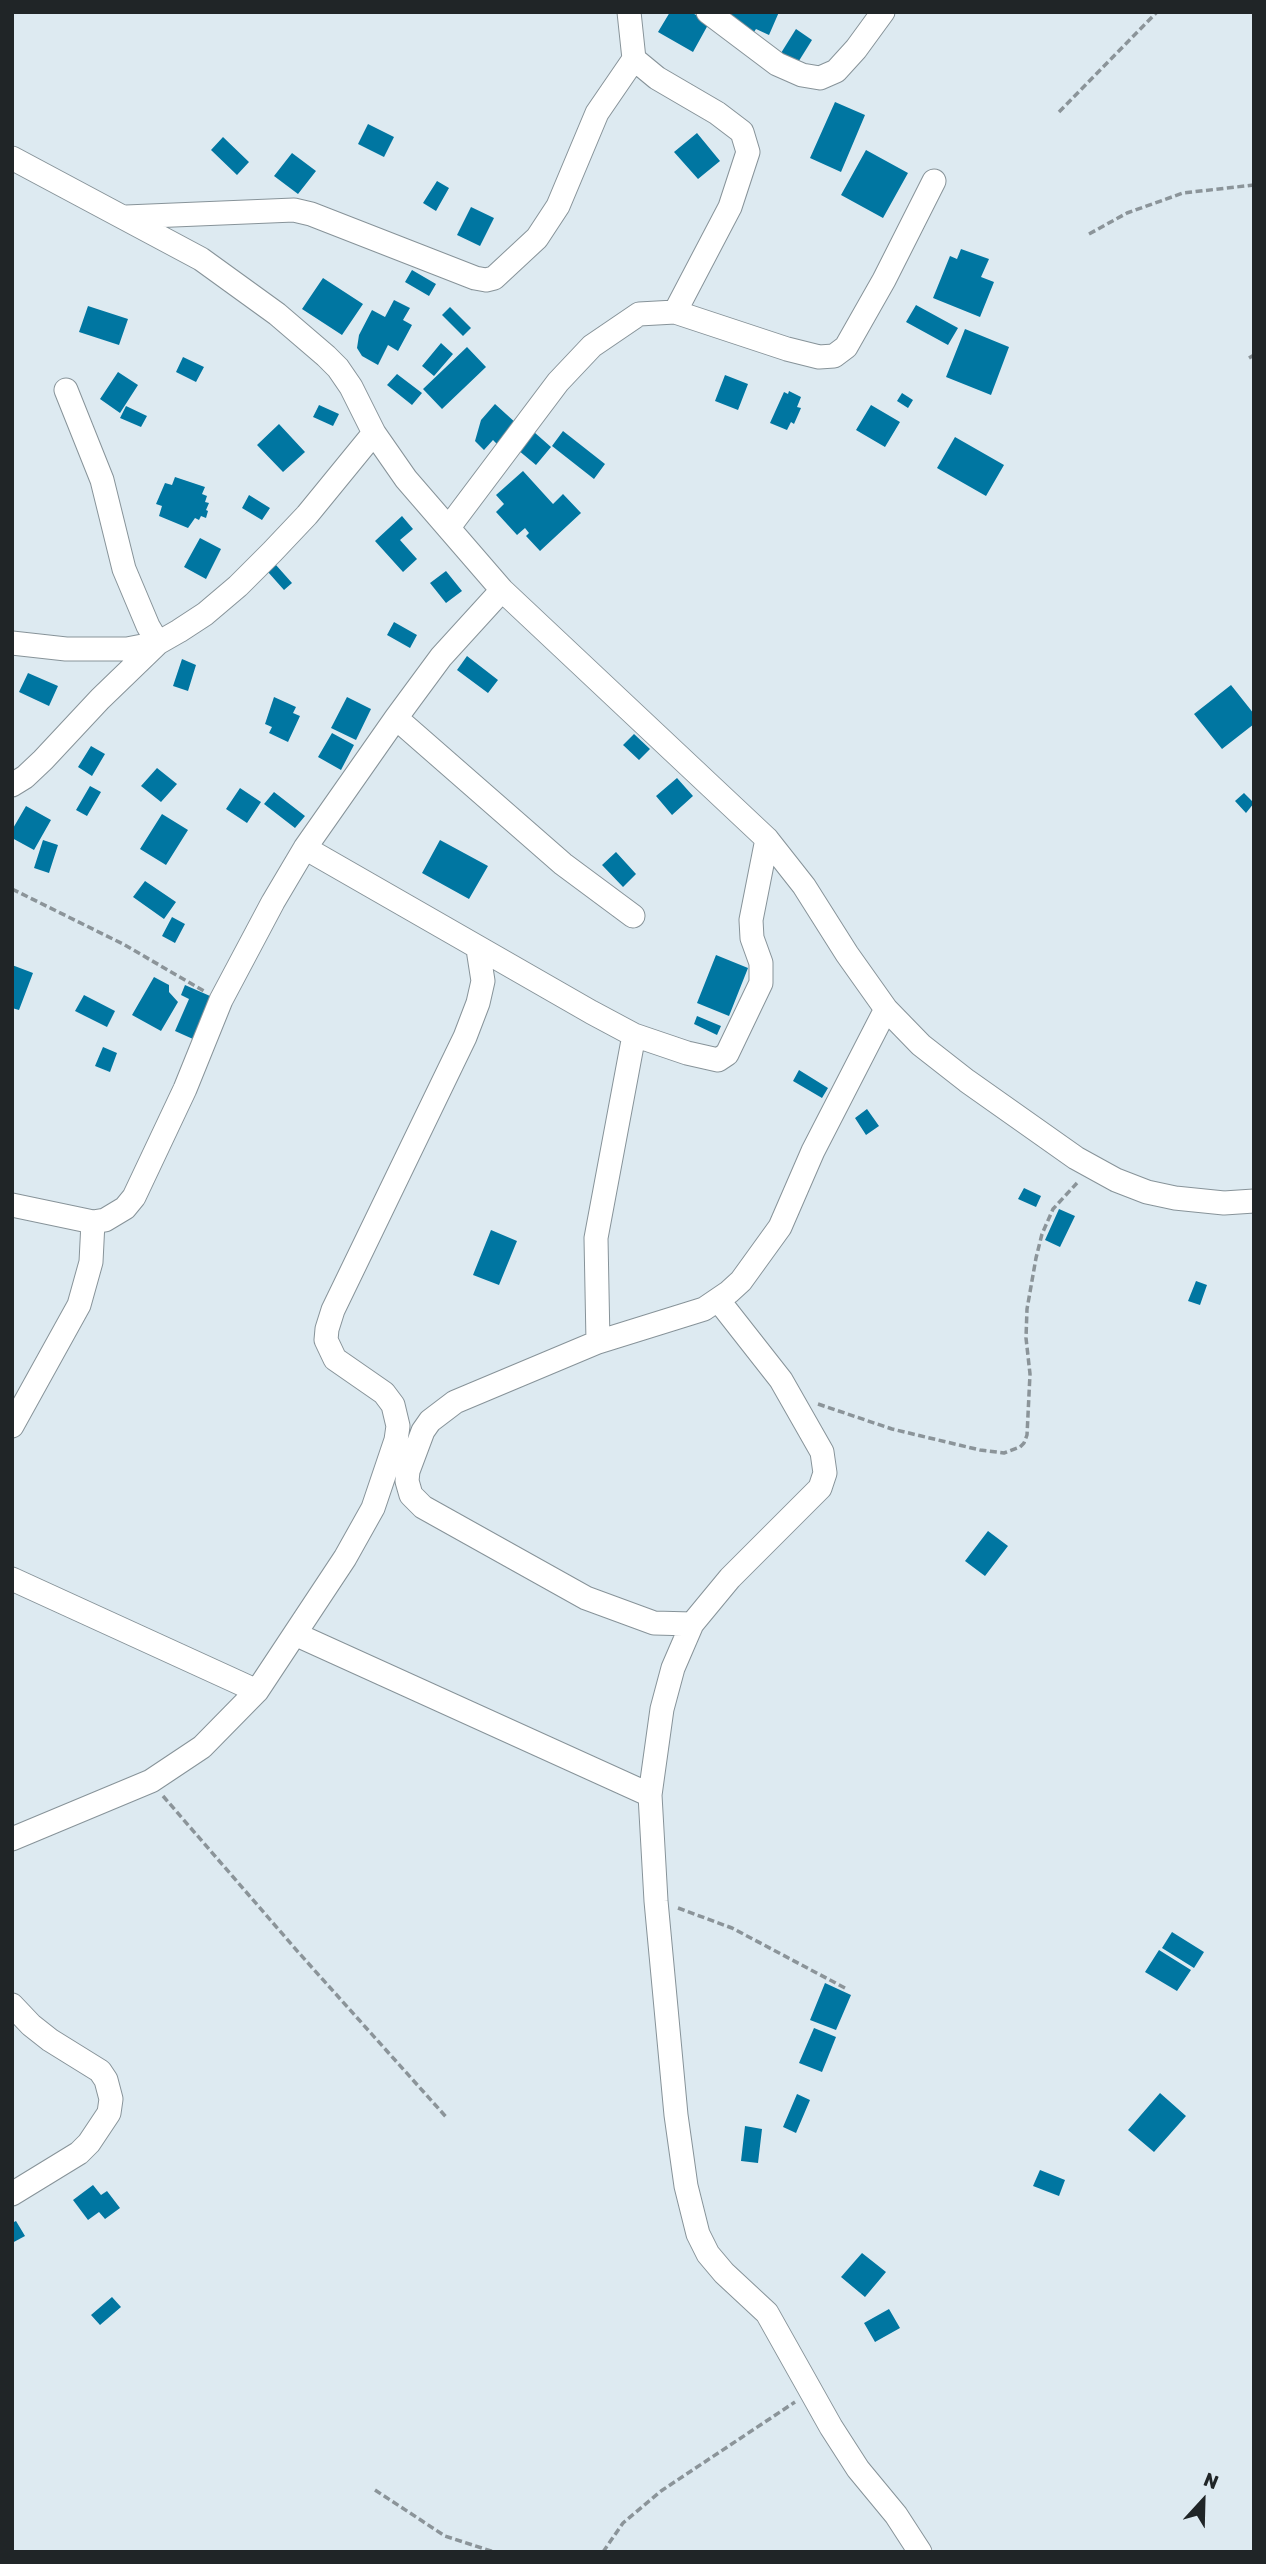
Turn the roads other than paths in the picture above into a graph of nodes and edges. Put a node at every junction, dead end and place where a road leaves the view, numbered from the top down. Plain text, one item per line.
1 (629, 12) edge
2 (708, 12) edge
3 (883, 12) edge
4 (634, 59) junction
5 (12, 158) edge
6 (934, 181) dead end
7 (125, 217) junction
8 (675, 312) junction
9 (66, 390) dead end
10 (374, 433) junction
11 (449, 527) junction
12 (502, 590) junction
13 (12, 643) edge
14 (158, 643) junction
15 (396, 718) junction
16 (12, 785) edge
17 (767, 839) junction
18 (305, 848) junction
19 (633, 916) dead end
20 (478, 949) junction
21 (886, 1009) junction
22 (634, 1035) junction
23 (1254, 1201) edge
24 (12, 1205) edge
25 (93, 1222) junction
26 (719, 1301) junction
27 (598, 1342) junction
28 (12, 1426) edge
29 (12, 1579) edge
30 (692, 1624) junction
31 (295, 1634) junction
32 (257, 1691) junction
33 (650, 1795) junction
34 (12, 1839) edge
35 (12, 2005) edge
36 (12, 2194) edge
37 (920, 2552) edge

1 - 4 street
2 - 3 street
4 - 7 street
4 - 8 street
5 - 7 street
6 - 8 street
7 - 10 street
8 - 11 street
9 - 14 street
10 - 11 street
10 - 14 street
11 - 12 street
12 - 15 street
12 - 17 street
13 - 14 street
14 - 16 street
15 - 18 street
15 - 19 street
17 - 21 street
17 - 22 street
18 - 20 street
18 - 25 street
20 - 22 street
20 - 31 street
21 - 23 street
21 - 26 street
22 - 27 street
24 - 25 street
25 - 28 street
26 - 27 street
26 - 30 street
27 - 30 street
29 - 32 street
30 - 33 street
31 - 32 street
31 - 33 street
32 - 34 street
33 - 37 street
35 - 36 street

